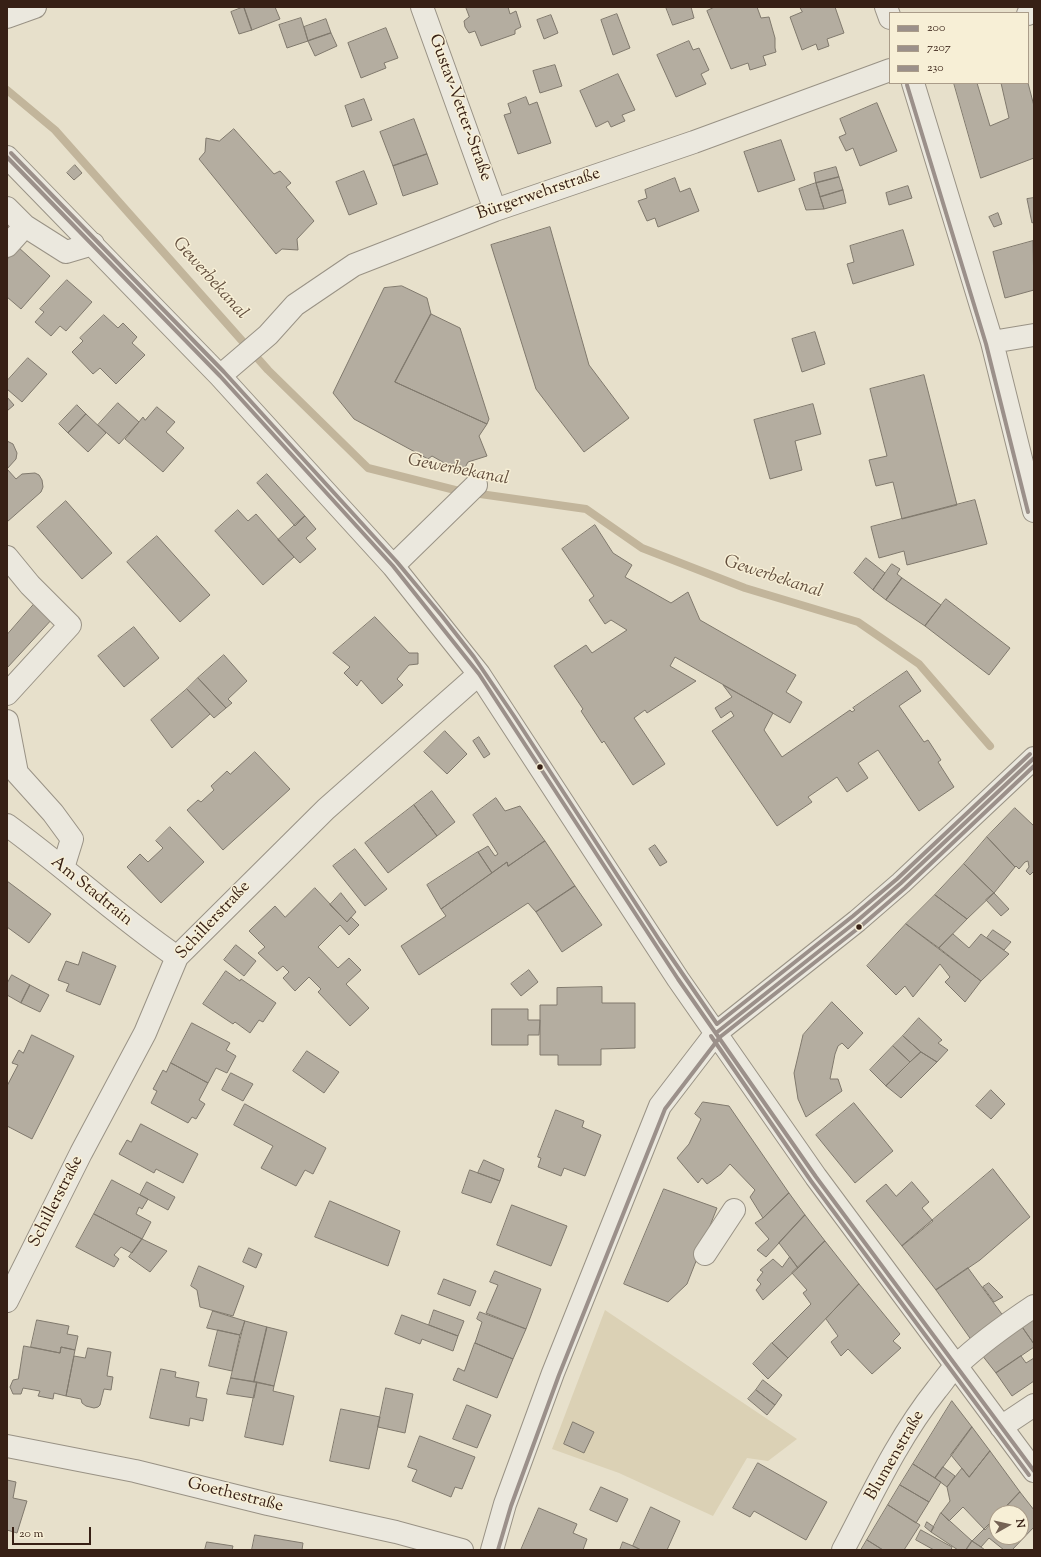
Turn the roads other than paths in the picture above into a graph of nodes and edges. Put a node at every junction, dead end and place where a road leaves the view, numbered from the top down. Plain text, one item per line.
1 (35, 7) edge
2 (422, 7) edge
3 (7, 17) edge
4 (889, 70) edge
5 (913, 84) edge
6 (7, 157) edge
7 (7, 208) edge
8 (495, 210) junction
9 (25, 226) junction
10 (93, 244) junction
11 (7, 246) edge
12 (1034, 335) edge
13 (992, 342) junction
14 (220, 376) junction
15 (476, 485) dead end
16 (1034, 511) edge
17 (7, 557) edge
18 (393, 566) junction
19 (478, 674) junction
20 (7, 694) edge
21 (7, 721) edge
22 (1031, 761) edge
23 (7, 825) edge
24 (63, 868) junction
25 (177, 957) junction
26 (716, 1033) junction
27 (734, 1210) dead end
28 (705, 1254) dead end
29 (7, 1301) edge
30 (1034, 1306) edge
31 (956, 1366) junction
32 (1034, 1405) edge
33 (1001, 1428) junction
34 (7, 1446) edge
35 (1034, 1471) edge
36 (462, 1550) edge
37 (492, 1550) edge
38 (843, 1550) edge

1 - 3 street
2 - 8 street, Gustav-Vetter-Straße
4 - 8 street, Bürgerwehrstraße
5 - 13 street
6 - 10 street
7 - 9 street
8 - 14 street, Bürgerwehrstraße
9 - 10 street
9 - 11 street
10 - 14 street
12 - 13 street
13 - 16 street
14 - 18 street
15 - 18 street
17 - 20 street
18 - 19 street
19 - 25 street, Schillerstraße
19 - 26 street
21 - 24 street
22 - 26 street
23 - 24 street, Am Stadtrain
24 - 25 street, Am Stadtrain
25 - 29 street, Schillerstraße
26 - 31 street
26 - 37 street
27 - 28 street
30 - 31 street, Blumenstraße
31 - 33 street
31 - 38 street, Blumenstraße
32 - 33 street
33 - 35 street
34 - 36 street, Goethestraße

